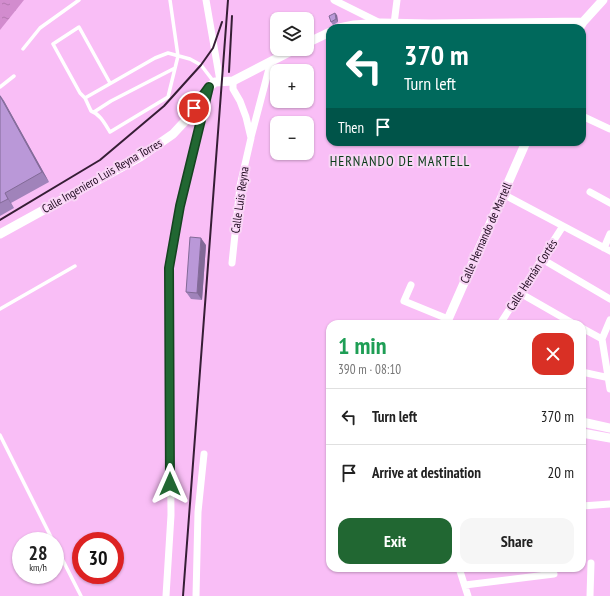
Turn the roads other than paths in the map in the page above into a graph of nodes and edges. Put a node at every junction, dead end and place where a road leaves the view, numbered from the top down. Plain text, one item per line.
1 (79, 0) edge
2 (170, 0) edge
3 (206, 0) edge
4 (334, 0) edge
5 (397, 0) edge
6 (604, 0) edge
7 (381, 24) joint
8 (394, 24) joint
9 (582, 24) edge
10 (326, 34) edge
11 (314, 40) edge
12 (23, 49) dead end
13 (178, 56) junction
14 (282, 56) edge
15 (272, 61) junction
16 (175, 68) junction
17 (14, 76) dead end
18 (233, 81) junction
19 (110, 82) junction
20 (214, 84) junction
21 (0, 87) edge
22 (85, 98) junction
23 (94, 112) junction
24 (586, 118) edge
25 (610, 129) edge
26 (251, 138) junction
27 (524, 146) edge
28 (590, 192) dead end
29 (503, 194) junction
30 (610, 203) edge
31 (563, 226) junction
32 (0, 234) edge
33 (610, 234) edge
34 (607, 249) edge
35 (542, 259) junction
36 (232, 263) dead end
37 (75, 266) dead end
38 (411, 285) dead end
39 (520, 293) junction
40 (610, 299) edge
41 (0, 309) edge
42 (445, 320) edge
43 (447, 320) edge
44 (503, 320) edge
45 (567, 320) edge
46 (610, 320) edge
47 (586, 330) edge
48 (602, 339) junction
49 (607, 352) edge
50 (586, 373) edge
51 (609, 378) edge
52 (610, 389) edge
53 (586, 423) edge
54 (610, 428) edge
55 (586, 434) edge
56 (0, 435) edge
57 (610, 438) edge
58 (204, 454) dead end
59 (610, 504) edge
60 (586, 506) edge
61 (48, 532) edge
62 (64, 563) edge
63 (591, 563) dead end
64 (460, 572) edge
65 (554, 574) dead end
66 (464, 585) junction
67 (81, 596) edge
68 (166, 596) edge
69 (196, 596) edge
70 (468, 596) edge
71 (590, 596) edge

1 - 12 lane
2 - 13 lane
3 - 20 street
4 - 7 street
5 - 8 street
6 - 9 street
7 - 8 street
10 - 11 street
13 - 16 lane
13 - 19 lane
13 - 20 lane
14 - 15 street
15 - 18 street
15 - 26 street, Calle Luis Reyna
16 - 23 lane
16 - 23 lane
17 - 21 lane
18 - 20 street
18 - 26 street, Calle Luis Reyna
19 - 22 lane
19 - 22 lane
20 - 32 street, Calle Ingeniero Luis Reyna Torres
20 - 68 street
22 - 23 lane
24 - 25 street
26 - 36 street, Calle Luis Reyna
27 - 29 street, Calle Hernando de Martell
28 - 30 street
29 - 31 street
29 - 43 street, Calle Hernando de Martell
31 - 34 street
31 - 35 street, Calle Hernán Cortés
33 - 34 street
35 - 39 street, Calle Hernán Cortés
35 - 40 street
37 - 41 lane
38 - 42 street
39 - 44 street, Calle Hernán Cortés
39 - 45 street
46 - 48 street
47 - 48 street
48 - 49 street
49 - 51 street
50 - 51 street
51 - 52 street
53 - 54 street
55 - 57 street
56 - 61 lane
58 - 69 street
59 - 60 street
62 - 67 lane
63 - 71 street
64 - 66 street
65 - 66 street
66 - 70 street

